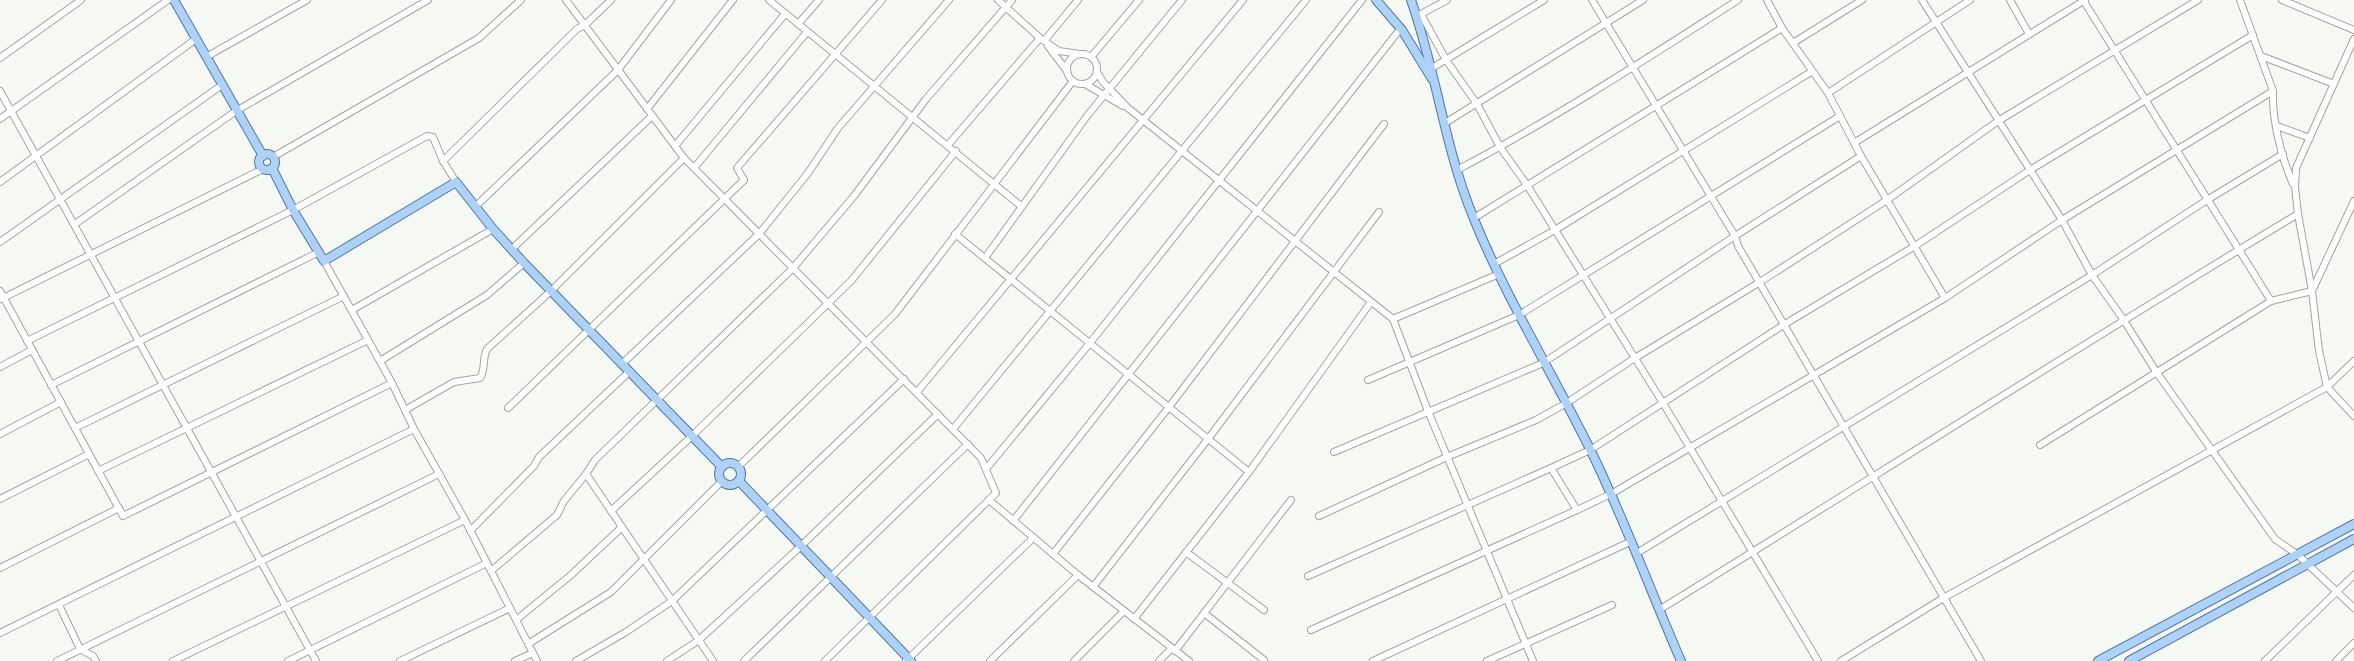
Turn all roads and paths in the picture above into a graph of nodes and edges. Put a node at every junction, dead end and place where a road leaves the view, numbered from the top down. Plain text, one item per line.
1 (81, 0) edge
2 (168, 0) edge
3 (307, 0) edge
4 (428, 0) edge
5 (521, 0) edge
6 (566, 0) edge
7 (611, 0) edge
8 (671, 0) edge
9 (734, 0) edge
10 (769, 0) edge
11 (819, 0) edge
12 (882, 0) edge
13 (949, 0) edge
14 (998, 0) edge
15 (1012, 0) edge
16 (1078, 0) edge
17 (1139, 0) edge
18 (1182, 0) edge
19 (1243, 0) edge
20 (1306, 0) edge
21 (1362, 0) edge
22 (1376, 0) edge
23 (1411, 0) edge
24 (1447, 0) edge
25 (1544, 0) edge
26 (1592, 0) edge
27 (1643, 0) edge
28 (1738, 0) edge
29 (1767, 0) edge
30 (1862, 0) edge
31 (1922, 0) edge
32 (1970, 0) edge
33 (2010, 0) edge
34 (2084, 0) edge
35 (2198, 0) edge
36 (2240, 0) edge
37 (2283, 0) edge
38 (178, 1) edge
39 (1006, 7) junction
40 (785, 14) junction
41 (1419, 15) junction
42 (1937, 20) junction
43 (1606, 23) junction
44 (798, 24) junction
45 (585, 25) junction
46 (1401, 28) junction
47 (1782, 28) junction
48 (2354, 30) edge
49 (807, 32) junction
50 (2029, 34) junction
51 (2253, 35) junction
52 (196, 39) junction
53 (1042, 39) junction
54 (2354, 39) edge
55 (1793, 43) junction
56 (2115, 51) junction
57 (834, 53) junction
58 (1080, 54) junction
59 (2261, 56) junction
60 (206, 57) junction
61 (1091, 57) junction
62 (0, 58) edge
63 (1446, 60) junction
64 (1633, 67) junction
65 (1432, 68) junction
66 (618, 70) junction
67 (1067, 71) junction
68 (1097, 72) junction
69 (1811, 72) junction
70 (1967, 72) junction
71 (1073, 81) junction
72 (1084, 84) junction
73 (2334, 84) junction
74 (222, 85) junction
75 (875, 85) junction
76 (1436, 87) junction
77 (1109, 88) junction
78 (0, 91) edge
79 (2273, 91) junction
80 (1827, 93) junction
81 (1102, 95) junction
82 (2145, 100) junction
83 (1477, 104) junction
84 (1656, 106) junction
85 (1128, 108) junction
86 (646, 109) junction
87 (11, 111) junction
88 (236, 111) junction
89 (652, 116) junction
90 (1840, 116) junction
91 (914, 117) junction
92 (0, 119) edge
93 (1143, 120) junction
94 (1998, 122) junction
95 (1445, 123) junction
96 (1384, 124) dead end
97 (2277, 126) junction
98 (2310, 138) junction
99 (1854, 143) junction
100 (948, 145) junction
101 (675, 146) junction
102 (1500, 147) junction
103 (1181, 150) junction
104 (2176, 150) junction
105 (956, 151) junction
106 (1684, 151) junction
107 (2283, 154) junction
108 (36, 156) junction
109 (263, 156) junction
110 (1861, 156) junction
111 (273, 157) junction
112 (684, 158) junction
113 (443, 161) junction
114 (694, 168) junction
115 (268, 169) junction
116 (1457, 170) junction
117 (2030, 170) junction
118 (1218, 181) junction
119 (0, 182) edge
120 (456, 182) junction
121 (994, 184) junction
122 (1527, 185) junction
123 (2295, 187) junction
124 (1709, 196) junction
125 (723, 198) junction
126 (61, 199) junction
127 (1887, 200) junction
128 (2207, 200) junction
129 (2354, 201) edge
130 (476, 206) junction
131 (1022, 206) junction
132 (293, 210) junction
133 (1256, 212) junction
134 (1378, 212) dead end
135 (2298, 214) junction
136 (1474, 218) junction
137 (2062, 220) junction
138 (75, 224) junction
139 (493, 229) junction
140 (1555, 230) junction
141 (759, 234) junction
142 (955, 234) junction
143 (1734, 236) junction
144 (0, 242) edge
145 (1295, 242) junction
146 (1915, 246) junction
147 (513, 248) junction
148 (2238, 250) junction
149 (319, 252) junction
150 (91, 253) junction
151 (985, 258) junction
152 (324, 261) junction
153 (524, 263) junction
154 (1494, 264) junction
155 (793, 268) junction
156 (1333, 273) junction
157 (1500, 274) junction
158 (1583, 275) junction
159 (2092, 275) junction
160 (1011, 279) junction
161 (1760, 282) junction
162 (551, 291) junction
163 (2312, 291) junction
164 (1, 296) edge
165 (344, 296) junction
166 (116, 297) junction
167 (1945, 298) junction
168 (2271, 301) junction
169 (1371, 302) junction
170 (828, 304) junction
171 (352, 310) junction
172 (1049, 310) junction
173 (1519, 315) junction
174 (1610, 318) junction
175 (1393, 319) junction
176 (2123, 319) junction
177 (1785, 324) junction
178 (590, 330) junction
179 (368, 340) junction
180 (27, 341) junction
181 (140, 341) junction
182 (867, 341) junction
183 (1090, 343) junction
184 (32, 350) junction
185 (1635, 358) junction
186 (380, 361) junction
187 (2354, 362) edge
188 (623, 363) junction
189 (1411, 363) junction
190 (1543, 363) junction
191 (0, 367) edge
192 (630, 370) junction
193 (2157, 373) junction
194 (1129, 375) junction
195 (1814, 375) junction
196 (904, 379) junction
197 (1368, 380) dead end
198 (392, 383) junction
199 (164, 384) junction
200 (51, 385) junction
201 (2327, 387) junction
202 (917, 392) junction
203 (657, 399) junction
204 (61, 402) junction
205 (1663, 403) junction
206 (1565, 404) junction
207 (1169, 407) junction
208 (508, 408) dead end
209 (405, 411) junction
210 (1428, 411) junction
211 (938, 414) junction
212 (2354, 416) edge
213 (1845, 426) junction
214 (75, 428) junction
215 (188, 428) junction
216 (414, 429) junction
217 (953, 429) junction
218 (0, 434) edge
219 (692, 436) junction
220 (1208, 439) junction
221 (968, 444) junction
222 (2040, 445) dead end
223 (1690, 447) junction
224 (1590, 450) junction
225 (2212, 451) junction
226 (1335, 452) dead end
227 (89, 454) junction
228 (1447, 457) junction
229 (722, 467) junction
230 (738, 467) junction
231 (1551, 468) junction
232 (986, 469) junction
233 (98, 471) junction
234 (1249, 472) junction
235 (213, 474) junction
236 (439, 474) junction
237 (586, 474) junction
238 (1874, 477) junction
239 (739, 481) junction
240 (722, 482) junction
241 (1611, 494) junction
242 (0, 499) edge
243 (988, 500) junction
244 (1291, 500) dead end
245 (1722, 501) junction
246 (1468, 504) junction
247 (118, 508) junction
248 (1577, 510) junction
249 (611, 511) junction
250 (767, 511) junction
251 (1319, 516) dead end
252 (237, 518) junction
253 (465, 520) junction
254 (1013, 521) junction
255 (2354, 524) edge
256 (622, 527) junction
257 (470, 531) junction
258 (1033, 538) junction
259 (2354, 539) edge
260 (1632, 541) junction
261 (801, 546) junction
262 (1487, 549) junction
263 (1186, 552) junction
264 (1753, 552) junction
265 (1637, 553) junction
266 (1053, 554) junction
267 (2298, 555) junction
268 (644, 559) junction
269 (261, 561) junction
270 (487, 563) junction
271 (2308, 564) junction
272 (0, 568) edge
273 (491, 571) junction
274 (1078, 575) junction
275 (2354, 575) edge
276 (1308, 576) dead end
277 (832, 577) junction
278 (1228, 582) junction
279 (1093, 587) junction
280 (2336, 591) junction
281 (1945, 597) junction
282 (1507, 598) junction
283 (672, 601) junction
284 (59, 604) junction
285 (1612, 605) dead end
286 (286, 607) junction
287 (510, 608) junction
288 (2354, 608) edge
289 (1264, 610) dead end
290 (1659, 610) junction
291 (1124, 611) junction
292 (1204, 613) junction
293 (871, 617) junction
294 (1134, 619) junction
295 (516, 620) junction
296 (1311, 630) dead end
297 (0, 633) edge
298 (699, 640) junction
299 (2354, 643) edge
300 (528, 644) junction
301 (1526, 644) junction
302 (81, 649) junction
303 (1174, 649) junction
304 (310, 650) junction
305 (533, 652) junction
306 (909, 660) edge
307 (1264, 660) edge
308 (57, 661) edge
309 (96, 661) edge
310 (173, 661) edge
311 (288, 661) edge
312 (316, 661) edge
313 (400, 661) edge
314 (515, 661) edge
315 (537, 661) edge
316 (576, 661) edge
317 (667, 661) edge
318 (713, 661) edge
319 (744, 661) edge
320 (825, 661) edge
321 (990, 661) edge
322 (1074, 661) edge
323 (1159, 661) edge
324 (1190, 661) edge
325 (1372, 661) edge
326 (1487, 661) edge
327 (1533, 661) edge
328 (1681, 661) edge
329 (1818, 661) edge
330 (1841, 661) edge
331 (1981, 661) edge
332 (2098, 661) edge
333 (2129, 661) edge
334 (2265, 661) edge
335 (2336, 661) edge

1 - 62 street
2 - 87 street
3 - 60 street
4 - 88 street
5 - 111 street
6 - 45 street
7 - 45 street
8 - 66 street
9 - 86 street
10 - 40 street
11 - 44 street
12 - 57 street
13 - 75 street
14 - 39 street
15 - 39 street
16 - 53 street
17 - 61 street
18 - 77 street
19 - 93 street
20 - 103 street
21 - 118 street
22 - 46 main road
23 - 41 main road
24 - 41 street
25 - 63 street
26 - 43 street
27 - 43 street
28 - 64 street
29 - 47 street
30 - 55 street
31 - 42 street
32 - 42 street
33 - 50 street
34 - 50 street
34 - 56 street
35 - 56 street
36 - 51 street
37 - 48 street
38 - 52 main road
39 - 53 street
39 - 91 street
40 - 44 street
40 - 101 street
41 - 63 street
41 - 65 main road
42 - 70 street
42 - 80 street
43 - 64 street
43 - 83 street
44 - 49 street
45 - 66 street
45 - 113 street
46 - 76 main road
46 - 133 street
47 - 55 street
47 - 84 street
49 - 57 street
49 - 114 street
50 - 70 street
51 - 59 street
51 - 82 street
52 - 60 main road
52 - 108 street
53 - 58 street
53 - 67 street
53 - 100 street
54 - 73 street
55 - 69 street
56 - 82 street
56 - 94 street
57 - 75 street
57 - 125 street
58 - 61 street
58 - 67 street
59 - 73 street
59 - 79 street
60 - 74 main road
61 - 68 street
63 - 65 street
63 - 83 street
64 - 84 street
64 - 102 street
65 - 76 main road
66 - 86 street
66 - 130 street
67 - 71 street
68 - 72 street
68 - 77 street
69 - 80 street
69 - 106 street
70 - 94 street
70 - 99 street
71 - 72 street
71 - 121 street
72 - 81 street
73 - 98 street
74 - 88 main road
74 - 126 street
75 - 91 street
75 - 141 street
76 - 95 main road
77 - 81 street
77 - 85 street
78 - 87 street
79 - 97 street
79 - 104 street
80 - 90 street
81 - 85 street
81 - 131 street
82 - 104 street
82 - 117 street
83 - 95 street
83 - 102 street
84 - 106 street
84 - 122 street
85 - 93 street
86 - 89 street
87 - 92 street
87 - 108 street
88 - 109 main road
88 - 138 street
89 - 101 street
89 - 147 street
90 - 99 street
90 - 124 street
91 - 100 street
91 - 155 street
93 - 103 street
93 - 160 street
94 - 117 street
94 - 127 street
95 - 116 main road
96 - 145 street
97 - 98 street
97 - 107 street
98 - 123 street
99 - 110 street
100 - 105 street
101 - 112 street
102 - 116 street
102 - 122 street
103 - 118 street
103 - 172 street
104 - 128 street
104 - 137 street
105 - 121 street
105 - 170 street
106 - 124 street
106 - 140 street
107 - 123 street
107 - 128 street
108 - 119 street
108 - 126 street
109 - 111 main road
109 - 115 main road
110 - 127 street
110 - 143 street
111 - 115 main road
112 - 114 street
112 - 162 street
113 - 120 street
113 - 132 street
114 - 125 street
115 - 132 main road
115 - 150 street
116 - 136 main road
117 - 137 street
117 - 146 street
118 - 133 street
118 - 183 street
120 - 130 main road
120 - 152 main road
121 - 131 street
121 - 142 street
122 - 136 street
122 - 140 street
123 - 135 street
124 - 143 street
124 - 158 street
125 - 141 street
125 - 178 street
126 - 138 street
126 - 144 street
127 - 146 street
127 - 161 street
128 - 148 street
128 - 159 street
129 - 163 street
130 - 139 main road
131 - 151 street
132 - 149 main road
132 - 166 street
133 - 145 street
133 - 194 street
134 - 156 street
135 - 148 street
135 - 163 street
136 - 154 main road
137 - 159 street
137 - 167 street
138 - 150 street
139 - 147 main road
139 - 171 street
140 - 154 street
140 - 158 street
141 - 155 street
141 - 188 street
142 - 151 street
142 - 182 street
143 - 161 street
143 - 174 street
145 - 156 street
145 - 207 street
146 - 167 street
146 - 177 street
147 - 153 main road
148 - 168 street
148 - 176 street
149 - 152 main road
149 - 181 street
150 - 164 street
150 - 166 street
151 - 160 street
152 - 165 street
153 - 162 main road
153 - 186 street
154 - 157 main road
155 - 170 street
155 - 203 street
156 - 169 street
156 - 220 street
157 - 173 main road
157 - 175 street
158 - 173 street
158 - 174 street
159 - 176 street
159 - 213 street
160 - 172 street
160 - 202 street
161 - 177 street
161 - 185 street
162 - 178 main road
162 - 209 street
163 - 168 street
163 - 201 street
164 - 180 street
165 - 171 street
165 - 199 street
166 - 180 street
166 - 181 street
167 - 195 street
168 - 193 street
169 - 175 street
169 - 234 street
170 - 182 street
170 - 219 street
171 - 179 street
172 - 183 street
172 - 217 street
173 - 189 street
173 - 190 main road
174 - 185 street
174 - 190 street
175 - 189 street
176 - 193 street
176 - 238 street
177 - 195 street
177 - 205 street
178 - 188 main road
178 - 208 street
179 - 186 street
179 - 215 street
180 - 184 street
181 - 199 street
181 - 200 street
182 - 196 street
182 - 230 street
183 - 194 street
183 - 232 street
184 - 191 street
184 - 200 street
185 - 205 street
185 - 206 street
186 - 198 street
187 - 201 street
188 - 192 main road
189 - 197 street
189 - 210 street
190 - 206 main road
190 - 210 street
192 - 203 main road
192 - 257 street
193 - 222 street
193 - 225 street
194 - 207 street
194 - 254 street
195 - 213 street
195 - 223 street
196 - 202 street
196 - 250 street
198 - 209 street
198 - 235 street
199 - 214 street
199 - 215 street
200 - 204 street
201 - 212 street
201 - 225 street
202 - 211 street
203 - 219 main road
203 - 237 street
204 - 214 street
204 - 218 street
205 - 223 street
205 - 224 street
206 - 224 main road
206 - 228 street
207 - 220 street
207 - 266 street
209 - 216 street
210 - 226 street
210 - 228 street
211 - 217 street
211 - 261 street
213 - 238 street
213 - 245 street
214 - 227 street
215 - 233 street
215 - 235 street
216 - 236 street
216 - 252 street
217 - 221 street
219 - 229 main road
219 - 249 street
220 - 234 street
220 - 279 street
221 - 232 street
221 - 277 street
223 - 241 street
223 - 245 street
224 - 231 street
224 - 241 main road
225 - 267 street
225 - 281 street
227 - 233 street
227 - 242 street
228 - 246 street
228 - 251 street
229 - 230 main road
229 - 240 main road
230 - 239 main road
231 - 246 street
231 - 248 street
232 - 243 street
233 - 247 street
234 - 263 street
235 - 247 street
235 - 252 street
236 - 253 street
236 - 269 street
237 - 249 street
237 - 273 street
238 - 264 street
238 - 281 street
239 - 240 main road
239 - 250 main road
240 - 268 street
241 - 248 street
241 - 260 main road
243 - 254 street
243 - 293 street
244 - 278 street
245 - 264 street
245 - 265 street
246 - 262 street
246 - 276 street
247 - 272 street
248 - 262 street
249 - 256 street
250 - 261 main road
250 - 283 street
252 - 269 street
252 - 284 street
253 - 257 street
253 - 286 street
254 - 258 street
255 - 267 main road
256 - 268 street
256 - 295 street
257 - 270 street
258 - 266 street
258 - 306 street
259 - 271 main road
260 - 265 main road
260 - 282 street
261 - 277 main road
261 - 298 street
262 - 282 street
262 - 296 street
263 - 278 street
263 - 294 street
264 - 290 street
264 - 329 street
265 - 290 main road
266 - 274 street
267 - 271 street
267 - 332 main road
268 - 283 street
268 - 300 street
269 - 286 street
269 - 302 street
270 - 273 street
270 - 304 street
271 - 280 street
271 - 333 main road
273 - 287 street
274 - 279 street
274 - 321 street
275 - 280 street
277 - 293 main road
277 - 319 street
278 - 289 street
278 - 292 street
279 - 291 street
280 - 288 street
280 - 334 street
281 - 330 street
281 - 331 street
282 - 301 street
282 - 325 street
283 - 298 street
283 - 316 street
284 - 297 street
284 - 302 street
285 - 301 street
286 - 304 street
286 - 310 street
287 - 295 street
287 - 313 street
290 - 328 main road
291 - 294 street
291 - 322 street
292 - 303 street
292 - 307 street
293 - 306 main road
293 - 320 street
294 - 303 street
295 - 300 street
298 - 317 street
298 - 318 street
299 - 335 street
300 - 305 street
301 - 326 street
301 - 327 street
302 - 308 street
302 - 309 street
303 - 323 street
303 - 324 street
304 - 311 street
304 - 312 street
305 - 314 street
305 - 315 street

